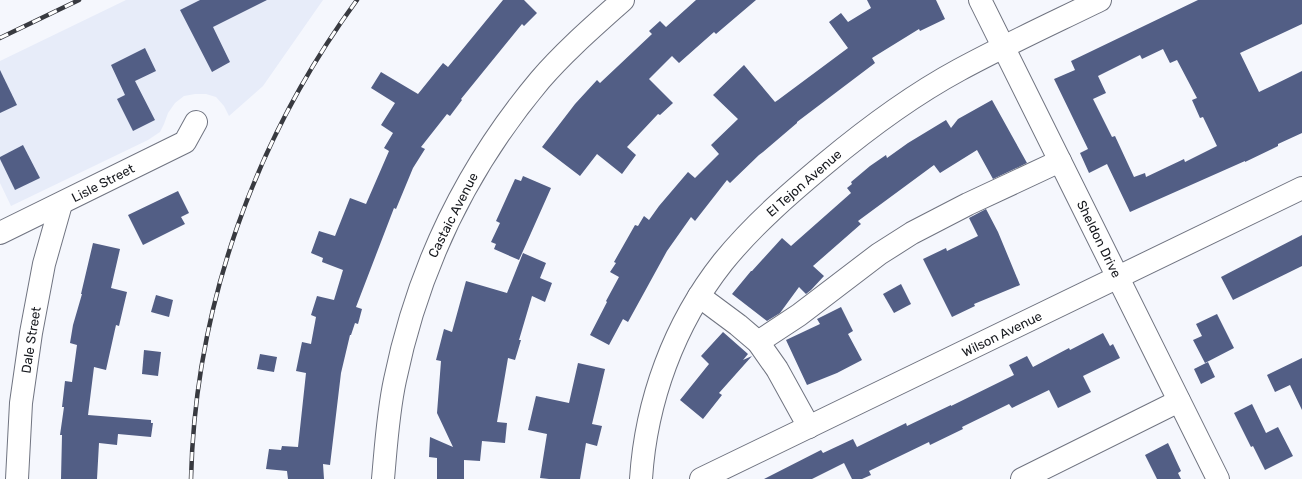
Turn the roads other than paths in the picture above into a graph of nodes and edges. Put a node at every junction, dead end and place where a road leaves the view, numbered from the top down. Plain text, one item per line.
1 (623, 0) edge
2 (980, 0) edge
3 (1100, 0) edge
4 (1003, 47) junction
5 (196, 122) dead end
6 (1060, 161) junction
7 (1302, 188) edge
8 (61, 204) junction
9 (0, 233) edge
10 (1118, 278) junction
11 (699, 296) junction
12 (758, 342) junction
13 (1179, 401) junction
14 (809, 427) junction
15 (17, 479) edge
16 (384, 479) edge
17 (641, 479) edge
18 (701, 479) edge
19 (1022, 479) edge
20 (1218, 479) edge

1 - 16 street, Castaic Avenue
2 - 4 street, Sheldon Drive
3 - 4 street, El Tejon Avenue
4 - 6 street, Sheldon Drive
4 - 11 street, El Tejon Avenue
5 - 8 street, Lisle Street
6 - 10 street, Sheldon Drive
6 - 12 street
7 - 10 street, Wilson Avenue
8 - 9 street, Lisle Street
8 - 15 street, Dale Street
10 - 13 street, Sheldon Drive
10 - 14 street, Wilson Avenue
11 - 12 street
11 - 17 street, El Tejon Avenue
12 - 14 street
13 - 19 street
13 - 20 street, Sheldon Drive
14 - 18 street, Wilson Avenue

